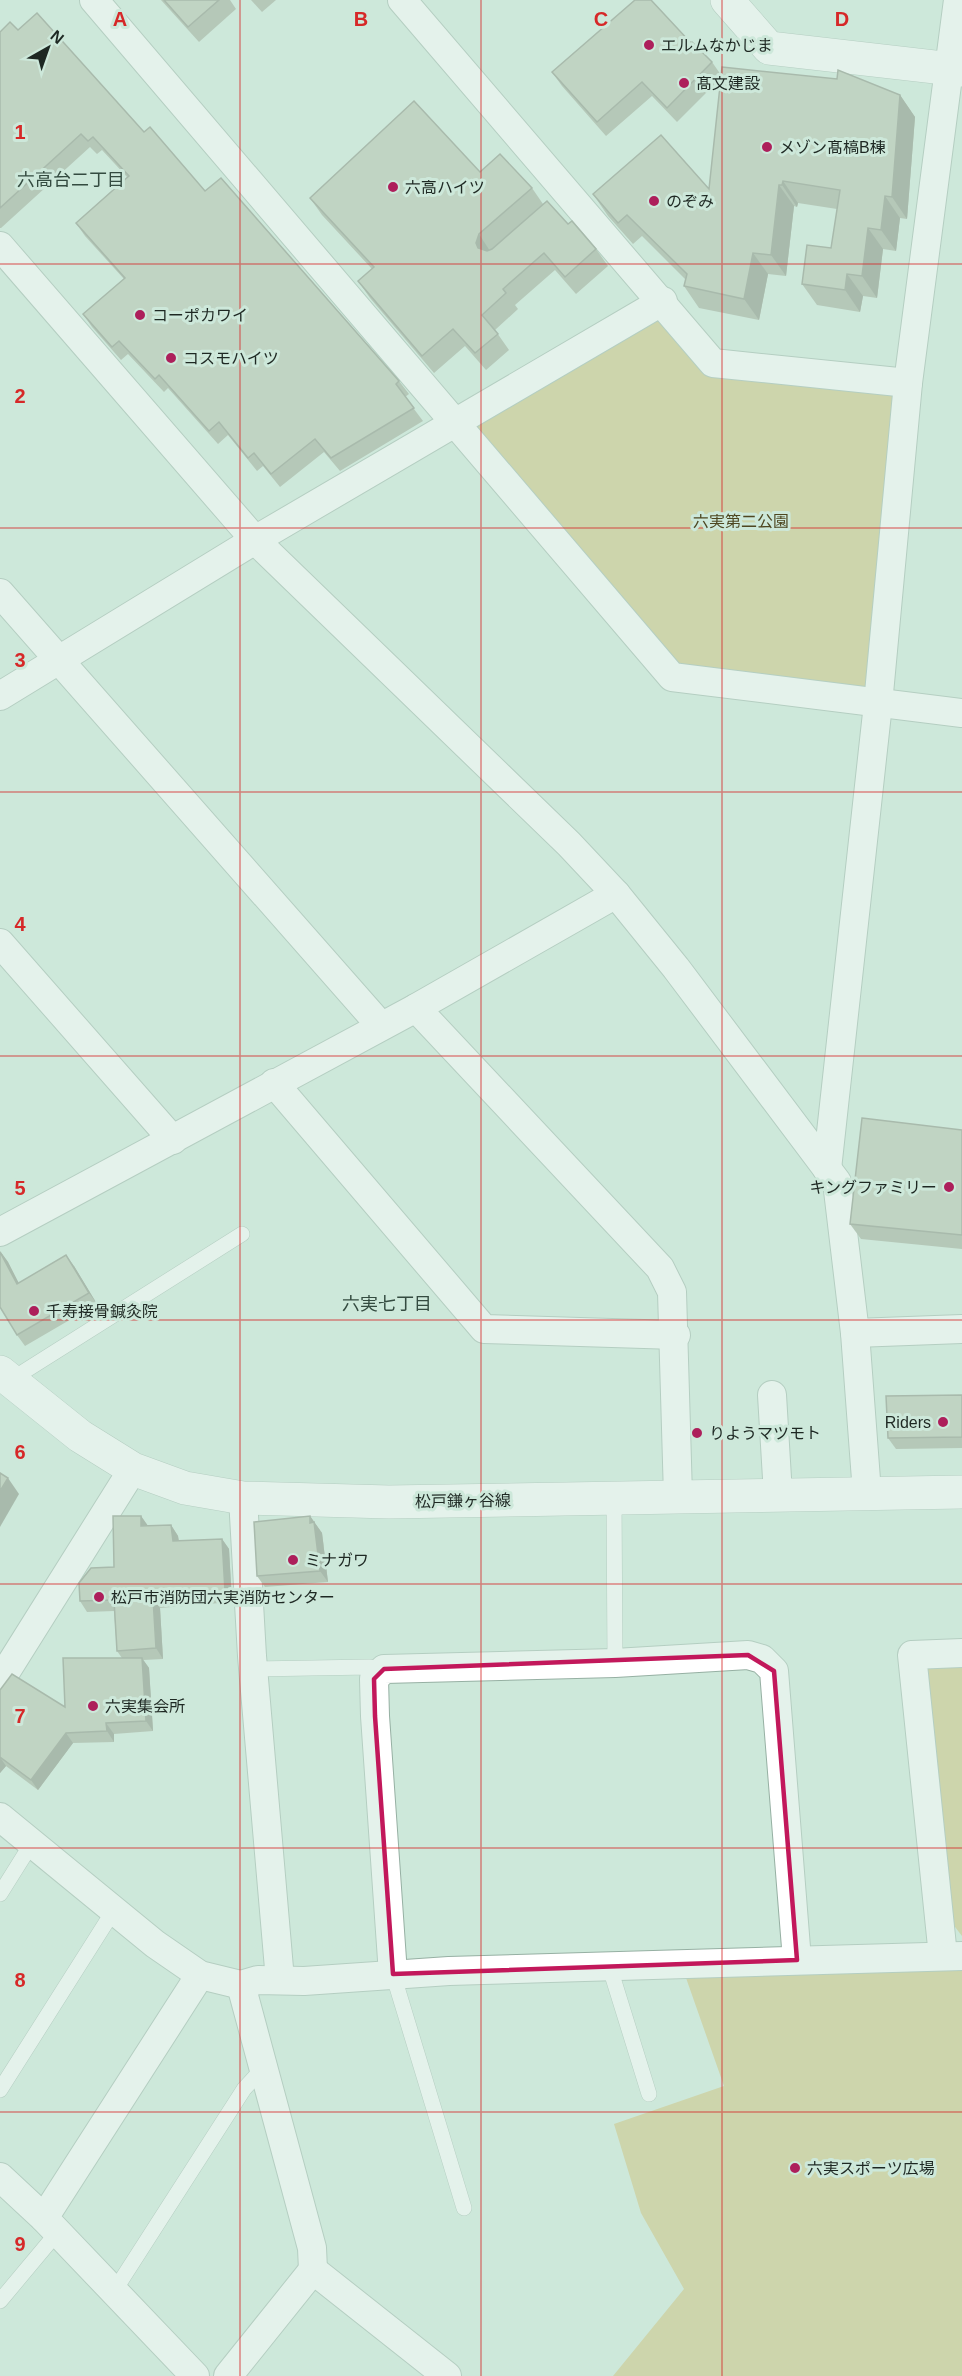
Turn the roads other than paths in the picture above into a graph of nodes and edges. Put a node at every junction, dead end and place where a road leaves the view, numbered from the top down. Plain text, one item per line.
1 (94, 0) edge
2 (402, 0) edge
3 (727, 0) edge
4 (958, 0) edge
5 (956, 70) edge
6 (0, 246) edge
7 (663, 301) junction
8 (908, 383) junction
9 (455, 423) junction
10 (255, 540) junction
11 (0, 593) edge
12 (59, 661) junction
13 (0, 696) edge
14 (878, 704) junction
15 (962, 713) edge
16 (616, 894) junction
17 (0, 943) edge
18 (416, 1008) junction
19 (381, 1026) junction
20 (274, 1083) junction
21 (173, 1140) junction
22 (827, 1169) junction
23 (0, 1232) edge
24 (242, 1234) dead end
25 (962, 1329) edge
26 (855, 1333) junction
27 (676, 1335) junction
28 (5, 1377) edge
29 (772, 1395) dead end
30 (133, 1469) junction
31 (962, 1492) edge
32 (867, 1493) junction
33 (778, 1495) junction
34 (678, 1496) junction
35 (243, 1498) junction
36 (614, 1498) junction
37 (962, 1653) edge
38 (615, 1663) junction
39 (255, 1669) junction
40 (384, 1669) junction
41 (0, 1681) edge
42 (0, 1817) edge
43 (32, 1843) junction
44 (0, 1894) edge
45 (114, 1910) junction
46 (952, 1956) edge
47 (797, 1960) junction
48 (609, 1965) junction
49 (393, 1974) junction
50 (200, 1975) junction
51 (280, 1980) junction
52 (241, 1985) junction
53 (264, 2067) junction
54 (0, 2090) edge
55 (649, 2094) dead end
56 (0, 2177) edge
57 (464, 2208) dead end
58 (50, 2226) junction
59 (313, 2270) junction
60 (113, 2293) junction
61 (0, 2301) edge
62 (195, 2376) edge
63 (228, 2376) edge
64 (447, 2376) edge

1 - 9 street
2 - 7 street
3 - 5 main road
4 - 5 street
5 - 8 street
6 - 10 street
7 - 8 street
7 - 9 street
8 - 14 street
9 - 10 street
9 - 14 street
10 - 12 street
10 - 16 street
11 - 12 street
12 - 13 street
12 - 19 street
14 - 15 street
14 - 22 street
16 - 18 street
16 - 22 street
17 - 21 street
18 - 19 street
18 - 27 street
19 - 20 street
20 - 21 street
20 - 27 street
21 - 23 street
22 - 26 street
24 - 28 lane
25 - 26 street
26 - 32 street
27 - 34 street
28 - 30 main road, 松戸鎌ヶ谷線
29 - 33 street
30 - 35 main road, 松戸鎌ヶ谷線
30 - 41 street
31 - 32 main road, 松戸鎌ヶ谷線
32 - 33 main road, 松戸鎌ヶ谷線
33 - 34 main road, 松戸鎌ヶ谷線
34 - 36 main road, 松戸鎌ヶ谷線
35 - 36 main road, 松戸鎌ヶ谷線
35 - 39 street
36 - 38 lane
37 - 46 street
38 - 40 street
38 - 47 street
39 - 40 lane
39 - 51 street
40 - 49 street
42 - 43 street
43 - 44 lane
43 - 45 street
45 - 50 street
45 - 54 lane
46 - 47 street
47 - 48 street
48 - 49 street
48 - 55 lane
49 - 51 street
49 - 57 lane
50 - 52 street
50 - 58 street
51 - 52 street
52 - 53 street
53 - 59 street
53 - 60 lane
56 - 58 street
58 - 60 street
58 - 61 lane
59 - 63 street
59 - 64 street
60 - 62 street

